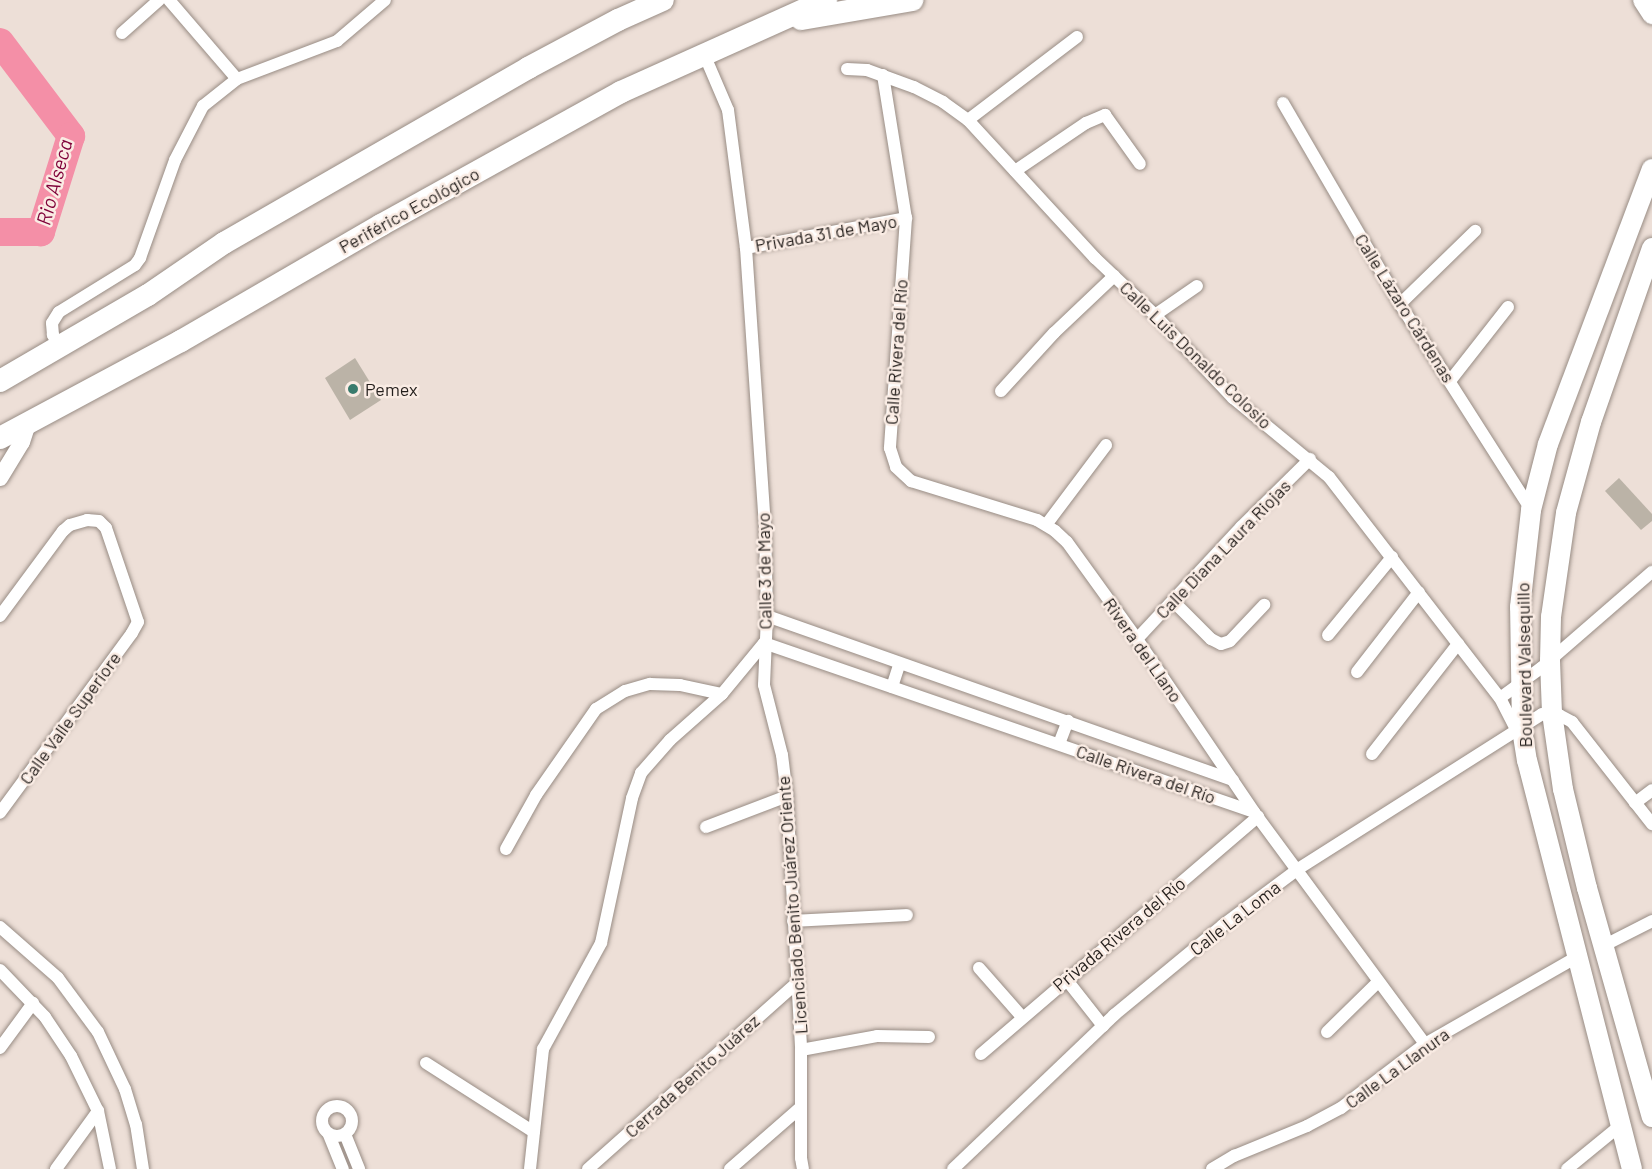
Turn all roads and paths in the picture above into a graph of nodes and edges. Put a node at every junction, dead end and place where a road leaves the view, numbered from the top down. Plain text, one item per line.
1 (159, 0) edge
2 (169, 0) edge
3 (663, 0) edge
4 (826, 0) edge
5 (912, 0) edge
6 (1644, 0) edge
7 (382, 1) edge
8 (1652, 14) edge
9 (770, 23) junction
10 (122, 33) dead end
11 (1077, 37) dead end
12 (704, 54) junction
13 (847, 69) dead end
14 (883, 75) junction
15 (237, 79) junction
16 (1284, 103) dead end
17 (968, 120) junction
18 (1140, 164) dead end
19 (1652, 169) edge
20 (1015, 171) junction
21 (906, 218) junction
22 (1474, 231) dead end
23 (746, 248) junction
24 (1652, 248) edge
25 (1114, 276) junction
26 (1197, 286) dead end
27 (1400, 304) junction
28 (1508, 307) dead end
29 (1155, 315) junction
30 (59, 346) junction
31 (0, 381) edge
32 (1450, 381) junction
33 (1001, 391) dead end
34 (28, 424) junction
35 (0, 438) edge
36 (1107, 445) dead end
37 (1310, 459) junction
38 (0, 478) edge
39 (1531, 510) junction
40 (1046, 525) junction
41 (1392, 557) junction
42 (1652, 572) edge
43 (1419, 592) junction
44 (1173, 600) junction
45 (1264, 605) dead end
46 (0, 616) edge
47 (767, 616) junction
48 (1328, 635) dead end
49 (1137, 639) junction
50 (764, 643) junction
51 (1458, 644) junction
52 (1550, 661) junction
53 (900, 663) junction
54 (1357, 672) dead end
55 (1521, 684) junction
56 (892, 687) junction
57 (722, 694) junction
58 (1500, 698) junction
59 (1552, 713) junction
60 (1068, 721) junction
61 (1520, 730) junction
62 (1059, 744) junction
63 (1372, 754) dead end
64 (1233, 780) junction
65 (1652, 790) edge
66 (787, 796) junction
67 (1635, 803) junction
68 (0, 813) edge
69 (1256, 815) junction
70 (1652, 824) edge
71 (706, 827) dead end
72 (506, 849) dead end
73 (1299, 870) junction
74 (907, 915) dead end
75 (793, 921) junction
76 (1652, 921) edge
77 (0, 927) edge
78 (1603, 946) junction
79 (1577, 957) junction
80 (979, 968) dead end
81 (0, 970) edge
82 (1066, 979) junction
83 (1378, 982) junction
84 (796, 984) junction
85 (33, 1003) junction
86 (1022, 1017) junction
87 (1103, 1026) junction
88 (1327, 1032) dead end
89 (929, 1037) dead end
90 (1425, 1044) junction
91 (0, 1048) edge
92 (801, 1050) junction
93 (981, 1054) dead end
94 (426, 1063) dead end
95 (800, 1108) junction
96 (98, 1112) junction
97 (1652, 1117) edge
98 (1621, 1125) junction
99 (534, 1132) junction
100 (345, 1134) junction
101 (329, 1135) junction
102 (56, 1169) edge
103 (110, 1169) edge
104 (143, 1169) edge
105 (343, 1169) edge
106 (359, 1169) edge
107 (530, 1169) edge
108 (588, 1169) edge
109 (730, 1169) edge
110 (803, 1169) edge
111 (952, 1169) edge
112 (1212, 1169) edge
113 (1567, 1169) edge
114 (1632, 1169) edge

1 - 10 street
2 - 15 street
3 - 30 highway
4 - 9 highway, Periférico Ecológico
5 - 9 highway
6 - 8 main road
7 - 15 street
9 - 12 highway, Periférico Ecológico
11 - 17 street
12 - 23 street, Calle 3 de Mayo
12 - 34 highway, Periférico Ecológico
13 - 14 street, Calle Luis Donaldo Colosio
14 - 17 street, Calle Luis Donaldo Colosio
14 - 21 street, Calle Rivera del Río
15 - 30 street
16 - 27 street, Calle Lázaro Cárdenas
17 - 20 street, Calle Luis Donaldo Colosio
18 - 20 street
19 - 39 main road, Boulevard Valsequillo
20 - 25 street, Calle Luis Donaldo Colosio
21 - 23 street, Privada 31 de Mayo
21 - 40 street, Calle Rivera del Río
22 - 27 street
23 - 47 street, Calle 3 de Mayo
24 - 52 main road, Boulevard Valsequillo
25 - 29 street, Calle Luis Donaldo Colosio
25 - 33 street
26 - 29 street
27 - 32 street, Calle Lázaro Cárdenas
28 - 32 street
29 - 37 street, Calle Luis Donaldo Colosio
30 - 31 highway
32 - 39 street, Calle Lázaro Cárdenas
34 - 35 highway, Periférico Ecológico
34 - 38 street
36 - 40 street
37 - 41 street, Calle Luis Donaldo Colosio
37 - 44 street, Calle Diana Laura Riojas
39 - 55 main road, Boulevard Valsequillo
40 - 49 street, Rivera del Llano
41 - 43 street, Calle Luis Donaldo Colosio
41 - 48 street
42 - 52 street
43 - 51 street, Calle Luis Donaldo Colosio
43 - 54 street
44 - 45 street
44 - 49 street, Calle Diana Laura Riojas
46 - 68 street, Calle Valle Superiore
47 - 50 street, Calle 3 de Mayo
47 - 53 street, Calle Rivera del Río
49 - 64 street, Rivera del Llano
50 - 56 street, Calle Rivera del Río
50 - 57 street, Calle 3 de Mayo
50 - 66 street, Licenciado Benito Juárez Oriente
51 - 58 street, Calle Luis Donaldo Colosio
51 - 63 street
52 - 55 street
52 - 59 main road, Boulevard Valsequillo
53 - 56 street
53 - 60 street, Calle Rivera del Río
55 - 58 street
55 - 61 main road, Boulevard Valsequillo
56 - 62 street, Calle Rivera del Río
57 - 72 street
57 - 99 street, Calle 3 de Mayo
58 - 61 street, Calle Luis Donaldo Colosio
59 - 61 street, Calle La Loma
59 - 67 street
59 - 78 main road, Boulevard Valsequillo
60 - 62 street
60 - 64 street, Calle Rivera del Río
61 - 73 street, Calle La Loma
61 - 79 main road, Boulevard Valsequillo
62 - 69 street, Calle Rivera del Río
64 - 69 street, Calle Rivera del Río
65 - 67 street
66 - 71 street
66 - 75 street, Licenciado Benito Juárez Oriente
67 - 70 street
69 - 73 street, Calle Rivera del Río
69 - 82 street, Privada Rivera del Río
73 - 83 street, Calle Rivera del Río
73 - 87 street, Calle La Loma
74 - 75 street
75 - 84 street, Licenciado Benito Juárez Oriente
76 - 78 street
77 - 104 street
78 - 97 main road, Boulevard Valsequillo
79 - 90 street, Calle La Llanura
79 - 98 main road, Boulevard Valsequillo
80 - 86 street
81 - 85 street
82 - 86 street, Privada Rivera del Río
82 - 87 street
83 - 88 street
83 - 90 street, Calle Rivera del Río
84 - 92 street, Licenciado Benito Juárez Oriente
84 - 108 street, Cerrada Benito Juárez
85 - 91 street
85 - 96 street
86 - 93 street, Privada Rivera del Río
87 - 111 street, Calle La Loma
89 - 92 street
90 - 112 street, Calle La Llanura
92 - 95 street, Licenciado Benito Juárez Oriente
94 - 99 street
95 - 109 street
95 - 110 street, Licenciado Benito Juárez Oriente
96 - 102 street
96 - 103 street
98 - 113 street
98 - 114 main road, Boulevard Valsequillo
99 - 107 street, Calle 3 de Mayo
100 - 101 street
100 - 101 street
100 - 106 street
101 - 105 street

